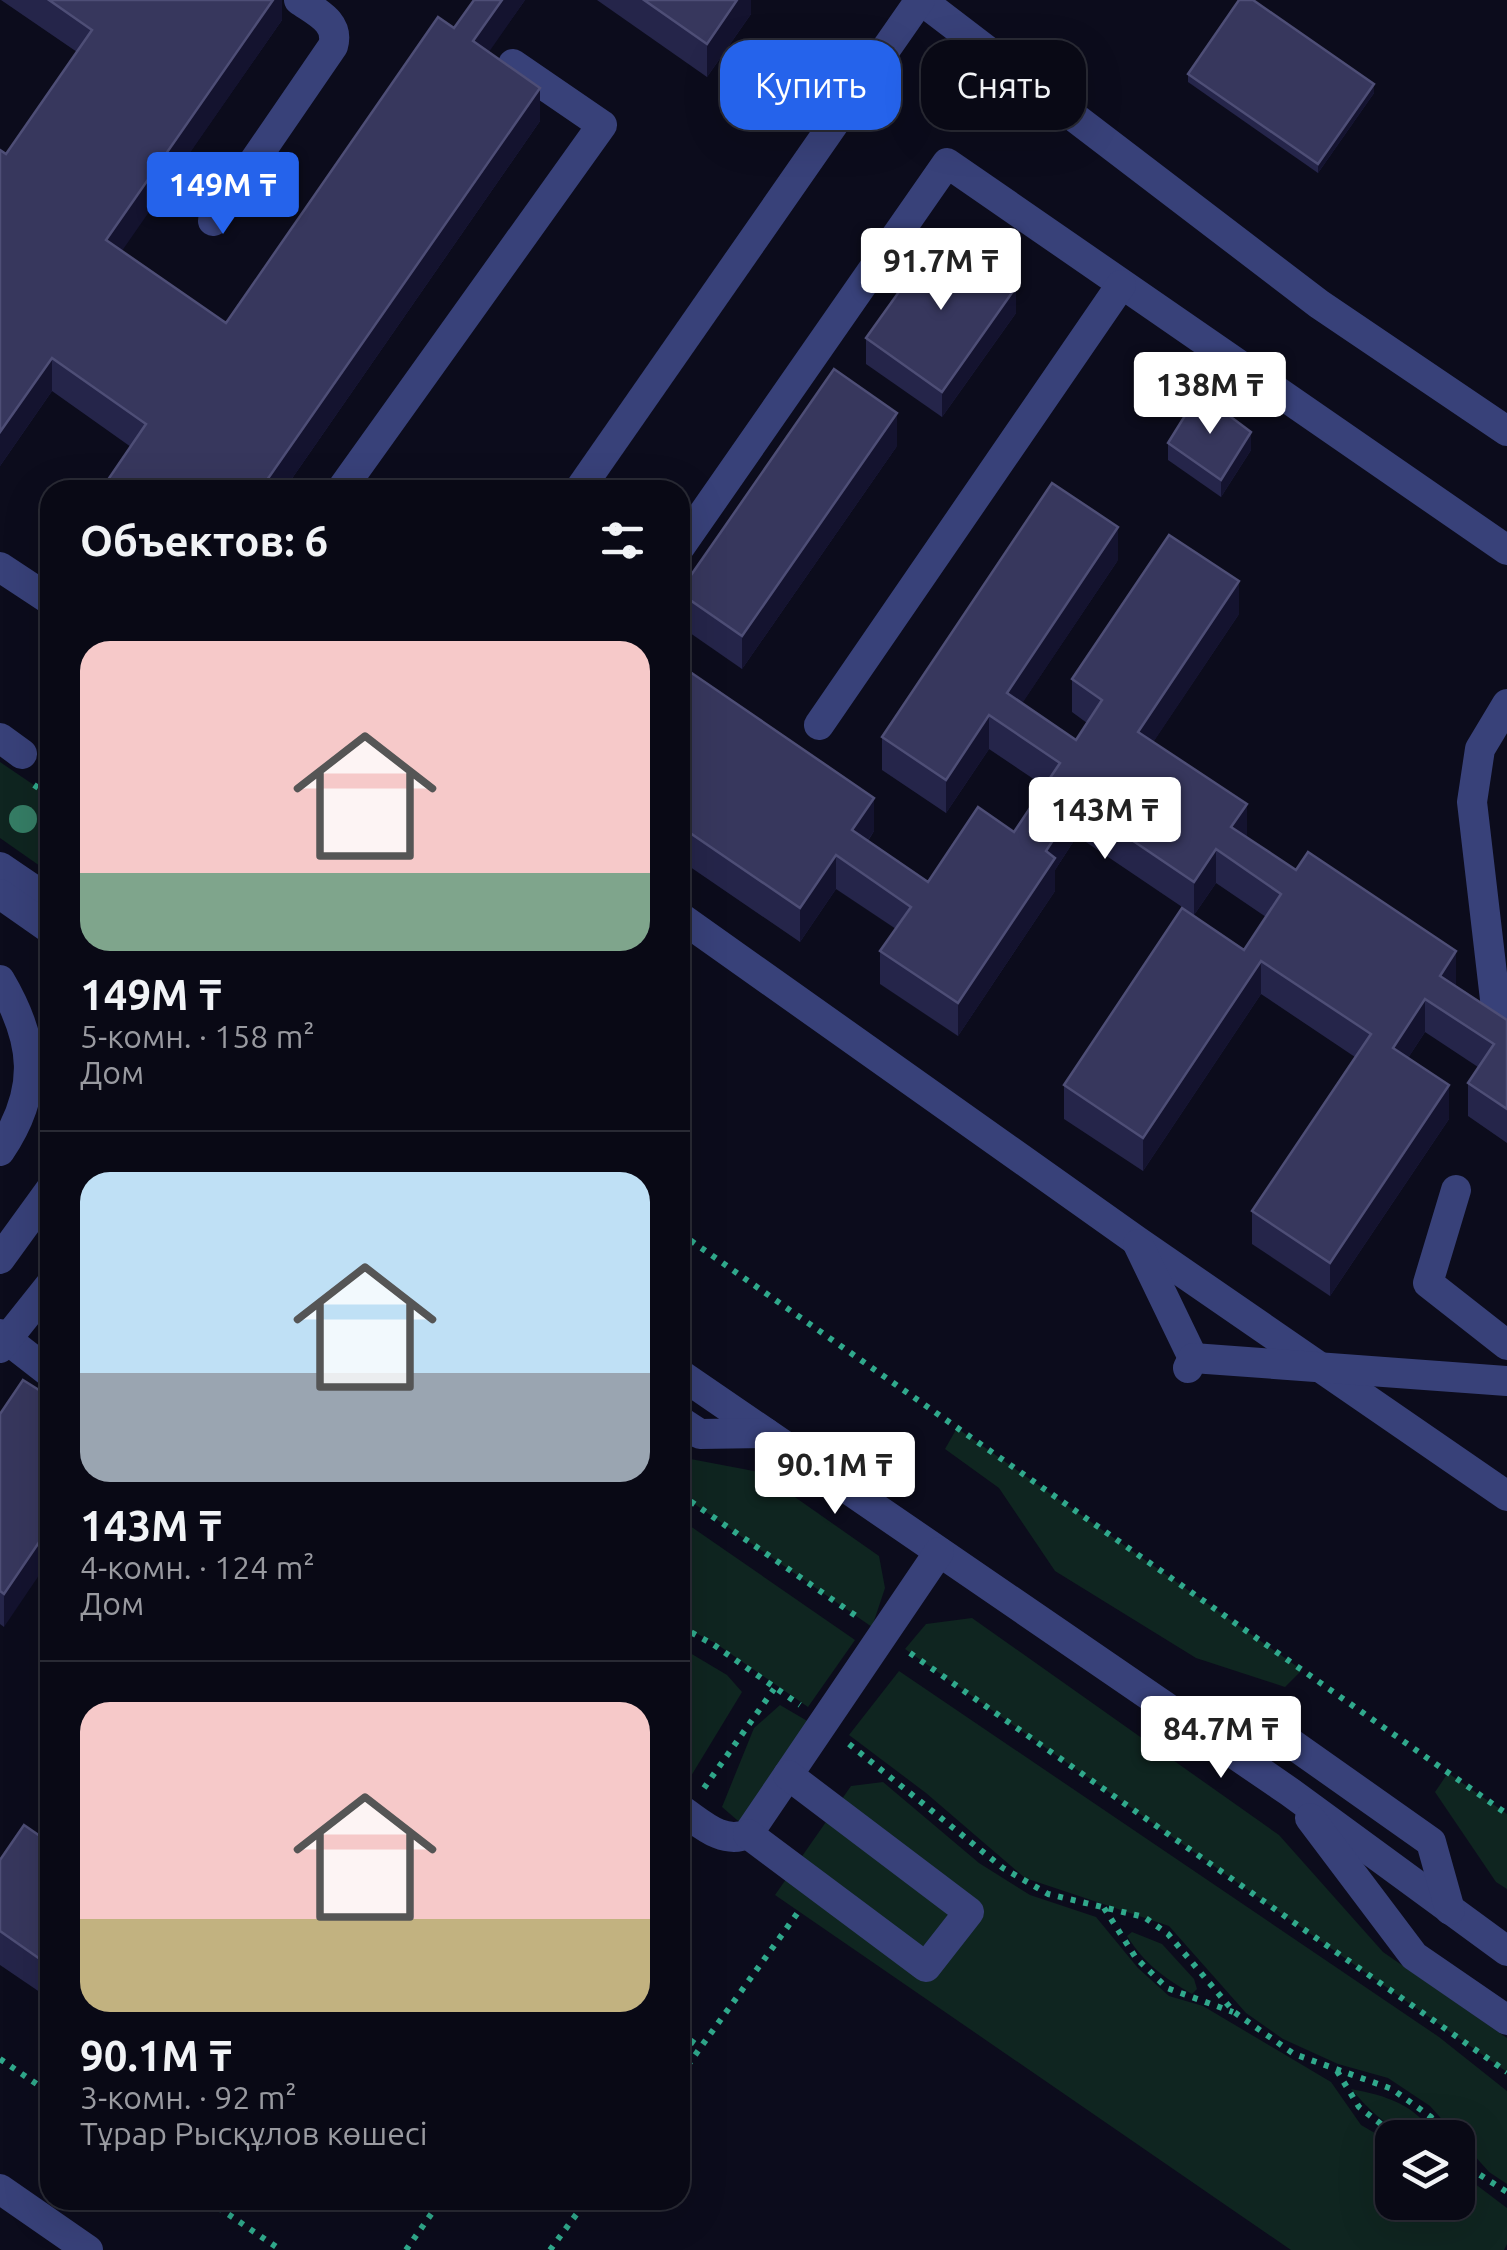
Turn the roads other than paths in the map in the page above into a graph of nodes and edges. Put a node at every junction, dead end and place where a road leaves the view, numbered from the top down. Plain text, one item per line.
1 (299, 0) edge
2 (921, 0) edge
3 (513, 64) edge
4 (213, 220) dead end
5 (1121, 284) junction
6 (1507, 431) edge
7 (348, 480) edge
8 (586, 480) edge
9 (690, 533) edge
10 (1507, 550) edge
11 (0, 567) edge
12 (40, 593) edge
13 (1507, 704) edge
14 (819, 725) dead end
15 (0, 867) edge
16 (0, 894) edge
17 (40, 894) edge
18 (40, 921) edge
19 (690, 923) edge
20 (0, 980) edge
21 (1498, 1026) edge
22 (0, 1151) edge
23 (1456, 1190) dead end
24 (40, 1204) edge
25 (1137, 1241) junction
26 (0, 1259) edge
27 (40, 1296) edge
28 (3, 1341) edge
29 (1507, 1345) edge
30 (40, 1365) edge
31 (1321, 1368) junction
32 (690, 1381) edge
33 (1507, 1381) edge
34 (690, 1428) edge
35 (766, 1433) junction
36 (1507, 1496) edge
37 (939, 1552) junction
38 (1186, 1720) junction
39 (788, 1775) junction
40 (1290, 1792) junction
41 (690, 1816) edge
42 (748, 1834) junction
43 (1450, 1910) junction
44 (1507, 1951) edge
45 (1507, 2020) edge
46 (0, 2190) edge
47 (88, 2250) edge

1 - 4 street
2 - 6 street
2 - 8 street
3 - 7 street
5 - 9 street
5 - 10 street
5 - 14 street
11 - 12 street
13 - 21 street
15 - 17 street
16 - 18 street
19 - 25 street
20 - 22 street
23 - 29 street
24 - 26 street
25 - 31 street
25 - 31 street
27 - 28 street
28 - 30 street
31 - 33 street
31 - 36 street
32 - 35 street
34 - 35 street
35 - 37 street
37 - 38 street
37 - 39 street
38 - 40 street
38 - 43 street
39 - 42 street
39 - 42 street
40 - 43 street
40 - 45 street
41 - 42 street
43 - 44 street
46 - 47 street

